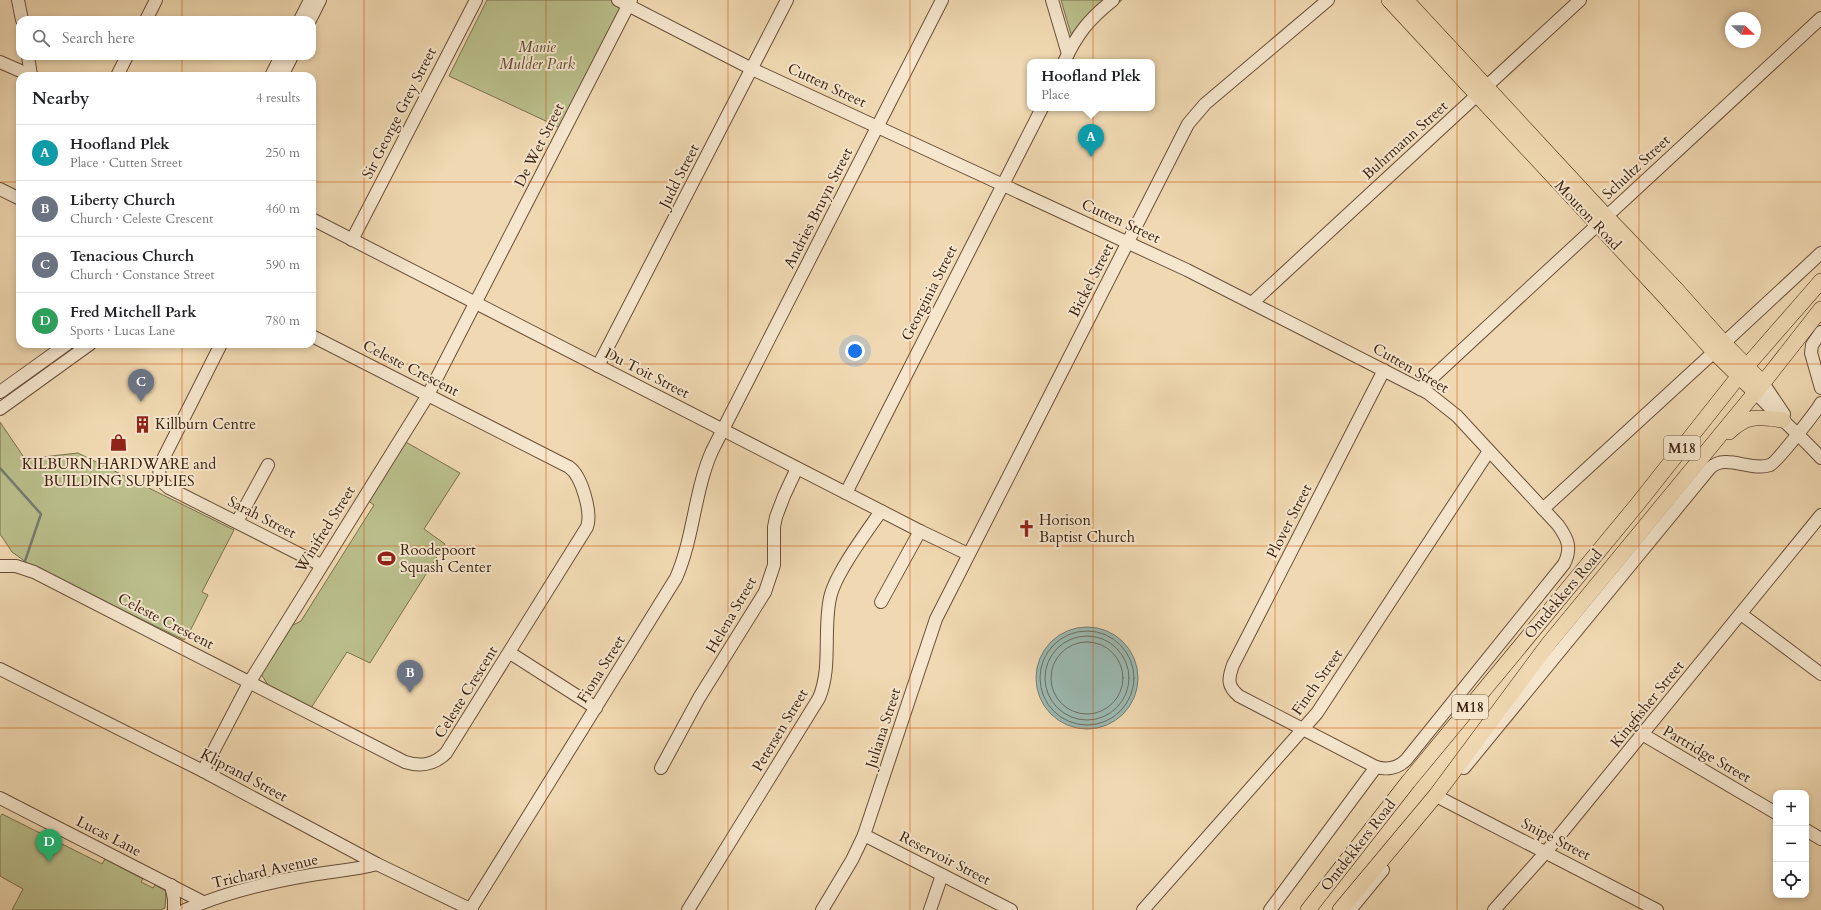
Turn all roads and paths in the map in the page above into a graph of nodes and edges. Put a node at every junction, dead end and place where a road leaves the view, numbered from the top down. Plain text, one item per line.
1 (18, 0) edge
2 (156, 0) edge
3 (476, 0) edge
4 (787, 0) edge
5 (942, 0) edge
6 (1052, 0) edge
7 (1113, 0) edge
8 (1328, 0) edge
9 (1389, 0) edge
10 (1406, 0) edge
11 (1580, 0) edge
12 (316, 1) edge
13 (626, 2) edge
14 (21, 16) edge
15 (148, 16) edge
16 (303, 16) edge
17 (311, 16) edge
18 (1821, 18) edge
19 (1066, 58) edge
20 (29, 60) edge
21 (125, 60) edge
22 (279, 60) edge
23 (290, 60) edge
24 (1, 63) edge
25 (752, 69) junction
26 (22, 72) edge
27 (31, 72) edge
28 (119, 72) edge
29 (273, 72) edge
30 (284, 72) edge
31 (1482, 91) junction
32 (1040, 111) edge
33 (878, 126) junction
34 (1003, 184) junction
35 (0, 189) edge
36 (16, 197) edge
37 (1601, 220) junction
38 (316, 221) edge
39 (352, 240) junction
40 (1129, 242) junction
41 (1821, 253) edge
42 (1821, 281) edge
43 (1252, 303) junction
44 (476, 304) junction
45 (1821, 309) edge
46 (1821, 332) edge
47 (316, 338) edge
48 (1719, 347) junction
49 (60, 348) edge
50 (84, 348) edge
51 (219, 348) edge
52 (598, 366) junction
53 (1384, 370) junction
54 (1742, 372) junction
55 (1759, 387) junction
56 (1821, 388) edge
57 (1420, 389) junction
58 (0, 392) edge
59 (428, 395) junction
60 (1821, 403) edge
61 (0, 409) edge
62 (1791, 426) junction
63 (722, 430) junction
64 (1489, 451) junction
65 (1821, 458) edge
66 (1697, 463) junction
67 (268, 465) dead end
68 (797, 468) junction
69 (846, 493) junction
70 (1543, 510) junction
71 (881, 511) junction
72 (1821, 515) edge
73 (237, 522) junction
74 (920, 531) junction
75 (1566, 535) joint
76 (968, 554) junction
77 (322, 565) junction
78 (0, 566) edge
79 (881, 602) dead end
80 (1741, 614) junction
81 (510, 653) junction
82 (0, 669) edge
83 (1821, 674) edge
84 (249, 683) junction
85 (596, 708) junction
86 (1304, 729) junction
87 (1642, 734) junction
88 (1376, 767) junction
89 (661, 768) dead end
90 (203, 772) junction
91 (0, 798) edge
92 (1440, 798) junction
93 (1773, 811) edge
94 (1809, 832) edge
95 (864, 835) junction
96 (1821, 839) edge
97 (1546, 852) junction
98 (377, 864) junction
99 (942, 875) junction
100 (171, 886) junction
101 (203, 902) junction
102 (174, 910) edge
103 (185, 910) edge
104 (471, 910) edge
105 (688, 910) edge
106 (822, 910) edge
107 (930, 910) edge
108 (1010, 910) edge
109 (1143, 910) edge
110 (1270, 910) edge
111 (1308, 910) edge
112 (1340, 910) edge
113 (1350, 910) edge
114 (1494, 910) edge
115 (1657, 910) edge

1 - 14 street
2 - 15 street
3 - 39 street, Sir George Grey Street
4 - 25 street, Judd Street
5 - 33 street, Andries Bruyn Street
6 - 19 street
7 - 19 street
8 - 40 street, Bickel Street
9 - 31 main road, Mouton Road
10 - 31 main road, Mouton Road
11 - 31 street, Buhrmann Street
12 - 16 street
12 - 17 street
13 - 25 street, Cutten Street
13 - 44 street, De Wet Street
18 - 37 street, Schultz Street
20 - 27 street
21 - 28 street
22 - 29 street
23 - 30 street
24 - 26 street
25 - 33 street, Cutten Street
25 - 52 street, Judd Street
31 - 37 main road, Mouton Road
31 - 43 street, Buhrmann Street
32 - 34 street, Georginia Street
33 - 34 street, Cutten Street
33 - 63 street, Andries Bruyn Street
34 - 40 street, Cutten Street
34 - 69 street, Georginia Street
35 - 36 street
37 - 48 main road, Mouton Road
37 - 57 street, Schultz Street
38 - 39 street, Du Toit Street
39 - 44 street, Du Toit Street
40 - 43 street, Cutten Street
40 - 76 street, Bickel Street
41 - 48 street
42 - 54 main road, Ontdekkers Road / M18
43 - 53 street, Cutten Street
44 - 52 street, Du Toit Street
44 - 59 street, Winifred Street
45 - 55 main road, Ontdekkers Road / M18
46 - 56 street
47 - 59 street, Celeste Crescent
48 - 54 main road, Mouton Road
48 - 70 street
49 - 58 street
50 - 61 street
51 - 73 street, Sarah Street
52 - 63 street, Du Toit Street
53 - 57 street, Cutten Street
53 - 86 street, Plover Street
54 - 55 main road, Mouton Road
54 - 111 main road, Ontdekkers Road / M18
55 - 62 street, Mouton Road
55 - 66 main road, Ontdekkers Road / M18
57 - 64 street, Cutten Street
59 - 77 street, Winifred Street
59 - 81 street, Celeste Crescent
60 - 62 street
62 - 65 street, Mouton Road
62 - 66 main road
62 - 92 street
63 - 68 street, Du Toit Street
63 - 85 street, Fiona Street
64 - 70 street, Cutten Street
64 - 86 street, Finch Street
66 - 112 main road, Ontdekkers Road / M18
67 - 73 street
68 - 69 street, Du Toit Street
68 - 89 street, Helena Street
69 - 71 street, Du Toit Street
70 - 75 street, Cutten Street
71 - 74 street, Du Toit Street
71 - 105 street, Petersen Street
72 - 80 street, Kingfisher Street
73 - 77 street, Sarah Street
74 - 76 street, Du Toit Street
74 - 79 street
75 - 88 street, Ontdekkers Road
76 - 95 street, Juliana Street
77 - 84 street, Winifred Street
78 - 84 street, Celeste Crescent
80 - 83 street
80 - 87 street, Kingfisher Street
81 - 84 street, Celeste Crescent
81 - 85 street
82 - 90 street, Kliprand Street
84 - 90 street, Winifred Street
85 - 104 street, Fiona Street
86 - 88 street
86 - 109 street, Finch Street
87 - 93 street, Partridge Street
87 - 97 street, Kingfisher Street
88 - 110 street, Ontdekkers Road
90 - 98 street, Kliprand Street
91 - 100 street, Lucas Lane
92 - 97 street, Snipe Street
92 - 113 street
94 - 96 street
95 - 99 street, Reservoir Street
95 - 106 street, Juliana Street
97 - 114 street, Kingfisher Street
97 - 115 street, Snipe Street
98 - 101 street, Trichard Avenue
98 - 104 street, Kliprand Street
99 - 107 street
99 - 108 street, Reservoir Street
100 - 101 street, Lucas Lane
100 - 102 street
101 - 103 street, Trichard Avenue

